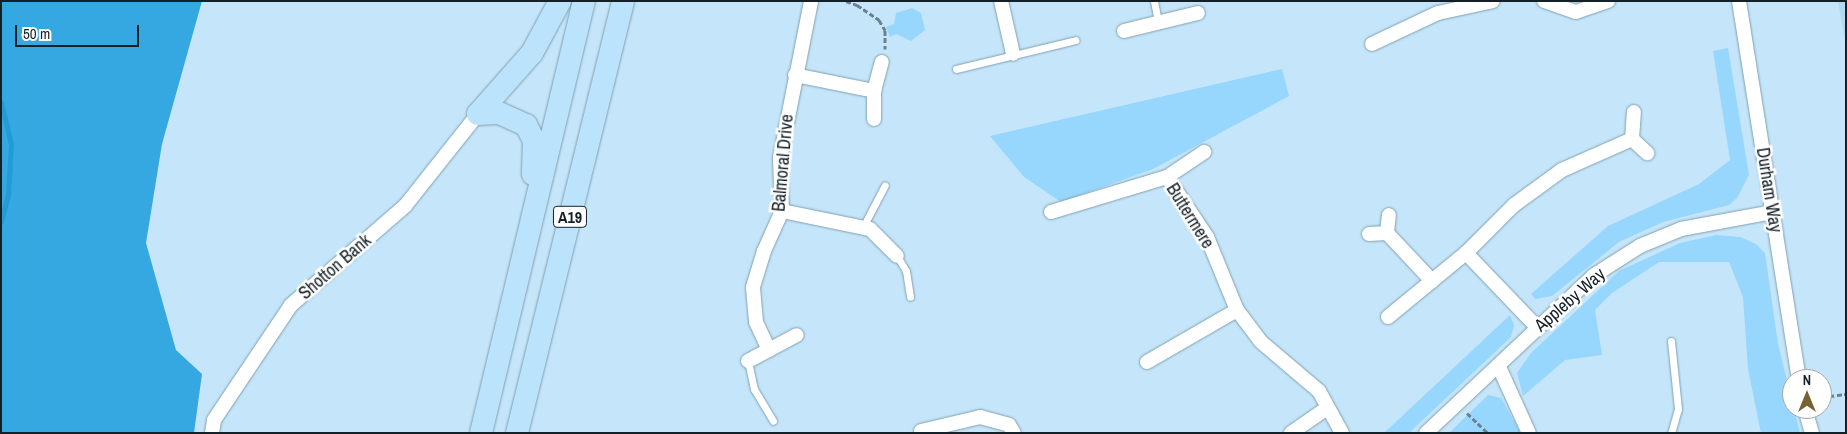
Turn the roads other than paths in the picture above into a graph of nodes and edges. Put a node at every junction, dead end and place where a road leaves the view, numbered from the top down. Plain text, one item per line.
1 (560, 1) edge
2 (584, 1) edge
3 (623, 1) edge
4 (811, 1) edge
5 (1001, 1) edge
6 (1154, 1) edge
7 (1493, 1) edge
8 (1544, 1) edge
9 (1608, 1) edge
10 (1739, 1) edge
11 (1198, 13) dead end
12 (1158, 22) junction
13 (1124, 31) dead end
14 (1076, 40) dead end
15 (1372, 44) dead end
16 (1013, 54) junction
17 (882, 62) road end
18 (956, 69) dead end
19 (795, 75) junction
20 (874, 91) junction
21 (1634, 112) dead end
22 (478, 114) junction
23 (874, 119) dead end
24 (1632, 139) junction
25 (1204, 152) dead end
26 (1647, 153) dead end
27 (1167, 177) junction
28 (885, 185) dead end
29 (782, 210) junction
30 (1051, 212) dead end
31 (1773, 212) junction
32 (533, 215) junction
33 (1389, 215) dead end
34 (863, 227) junction
35 (1387, 233) junction
36 (1369, 234) dead end
37 (1466, 252) junction
38 (897, 256) joint
39 (1432, 281) junction
40 (910, 297) dead end
41 (1238, 310) junction
42 (1388, 317) dead end
43 (1537, 327) junction
44 (797, 335) dead end
45 (1671, 341) dead end
46 (769, 350) junction
47 (748, 361) joint
48 (1147, 362) dead end
49 (1499, 367) junction
50 (1797, 369) edge
51 (1327, 408) junction
52 (1808, 419) edge
53 (773, 421) dead end
54 (922, 431) dead end
55 (212, 433) edge
56 (480, 433) edge
57 (517, 433) edge
58 (1014, 433) edge
59 (1291, 433) edge
60 (1342, 433) edge
61 (1426, 433) edge
62 (1529, 433) edge
63 (1671, 433) edge
64 (1812, 433) edge

1 - 22 highway
2 - 32 highway, A19
3 - 57 highway, A19
4 - 19 street, Balmoral Drive
5 - 16 street
6 - 12 lane
7 - 15 street
8 - 9 street
10 - 31 street, Durham Way
11 - 12 street
12 - 13 street
14 - 16 lane
16 - 18 lane
17 - 20 street
19 - 20 street
19 - 29 street, Balmoral Drive
20 - 23 street
21 - 24 street
22 - 32 highway
22 - 55 street, Shotton Bank
24 - 26 street
24 - 37 street
25 - 27 street
27 - 30 street, Buttermere
27 - 41 street, Buttermere
28 - 34 lane
29 - 34 street
29 - 46 street, Balmoral Drive
31 - 43 street, Appleby Way
31 - 50 street, Durham Way
32 - 56 highway, A19
33 - 35 street
34 - 38 street
35 - 36 street
35 - 39 street
37 - 39 street
37 - 43 street
38 - 40 lane
39 - 42 street
41 - 48 street
41 - 51 street, Buttermere
43 - 49 street, Appleby Way
44 - 46 street
45 - 63 lane
46 - 47 street
47 - 53 lane
49 - 61 street, Appleby Way
49 - 62 street
51 - 59 street
51 - 60 street, Buttermere
52 - 64 street
54 - 58 street

